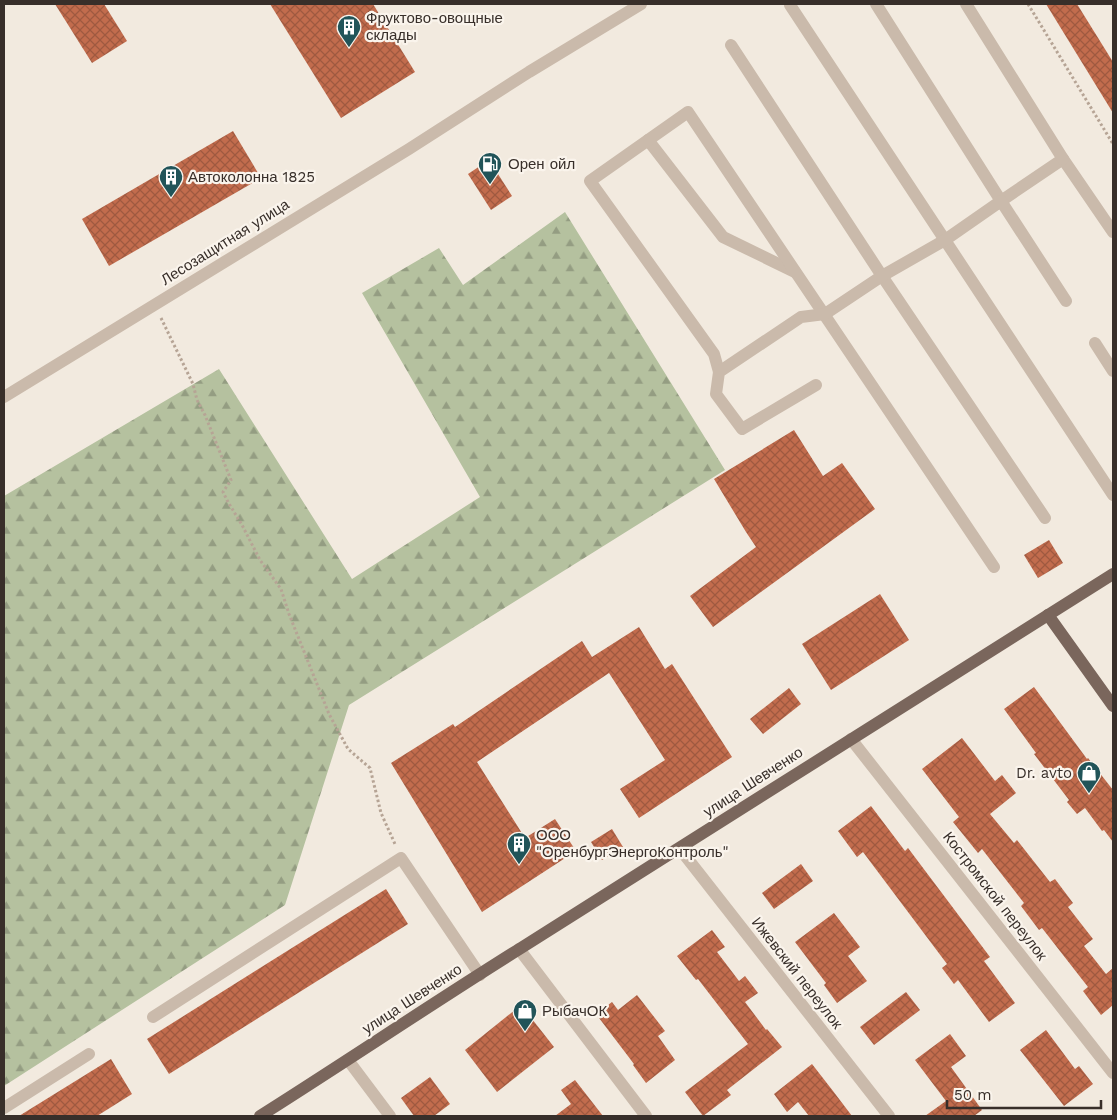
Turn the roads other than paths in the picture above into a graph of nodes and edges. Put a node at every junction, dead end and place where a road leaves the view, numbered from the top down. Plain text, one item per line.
1 (641, 4) edge
2 (876, 4) edge
3 (966, 4) edge
4 (790, 6) dead end
5 (731, 45) dead end
6 (648, 140) junction
7 (1063, 159) junction
8 (1001, 201) junction
9 (1113, 232) edge
10 (945, 240) junction
11 (797, 273) junction
12 (882, 276) junction
13 (1066, 301) dead end
14 (824, 314) junction
15 (1094, 343) dead end
16 (1113, 371) edge
17 (719, 372) junction
18 (816, 385) dead end
19 (4, 398) edge
20 (1113, 495) edge
21 (1045, 518) dead end
22 (994, 568) dead end
23 (1113, 574) edge
24 (1048, 615) junction
25 (1113, 706) edge
26 (852, 739) junction
27 (680, 849) junction
28 (519, 949) junction
29 (480, 975) junction
30 (153, 1017) dead end
31 (89, 1054) dead end
32 (348, 1060) junction
33 (1113, 1073) edge
34 (4, 1108) edge
35 (260, 1116) edge
36 (390, 1116) edge
37 (646, 1116) edge
38 (889, 1116) edge

1 - 19 street, Лесозащитная улица
2 - 8 street
3 - 7 street
4 - 10 street
5 - 12 street
6 - 11 street
6 - 11 street
6 - 17 street
7 - 8 street
7 - 9 street
8 - 10 street
8 - 13 street
10 - 12 street
10 - 20 street
11 - 14 street
12 - 14 street
12 - 21 street
14 - 17 street
14 - 22 street
15 - 16 street
17 - 18 street
23 - 24 main road, улица Шевченко
24 - 25 main road
24 - 26 main road, улица Шевченко
26 - 27 main road, улица Шевченко
26 - 33 street, Костромской переулок
27 - 28 main road, улица Шевченко
27 - 38 street, Ижевский переулок
28 - 29 main road, улица Шевченко
28 - 37 street
29 - 30 street
29 - 32 main road, улица Шевченко
31 - 34 street
32 - 35 main road, улица Шевченко
32 - 36 street

